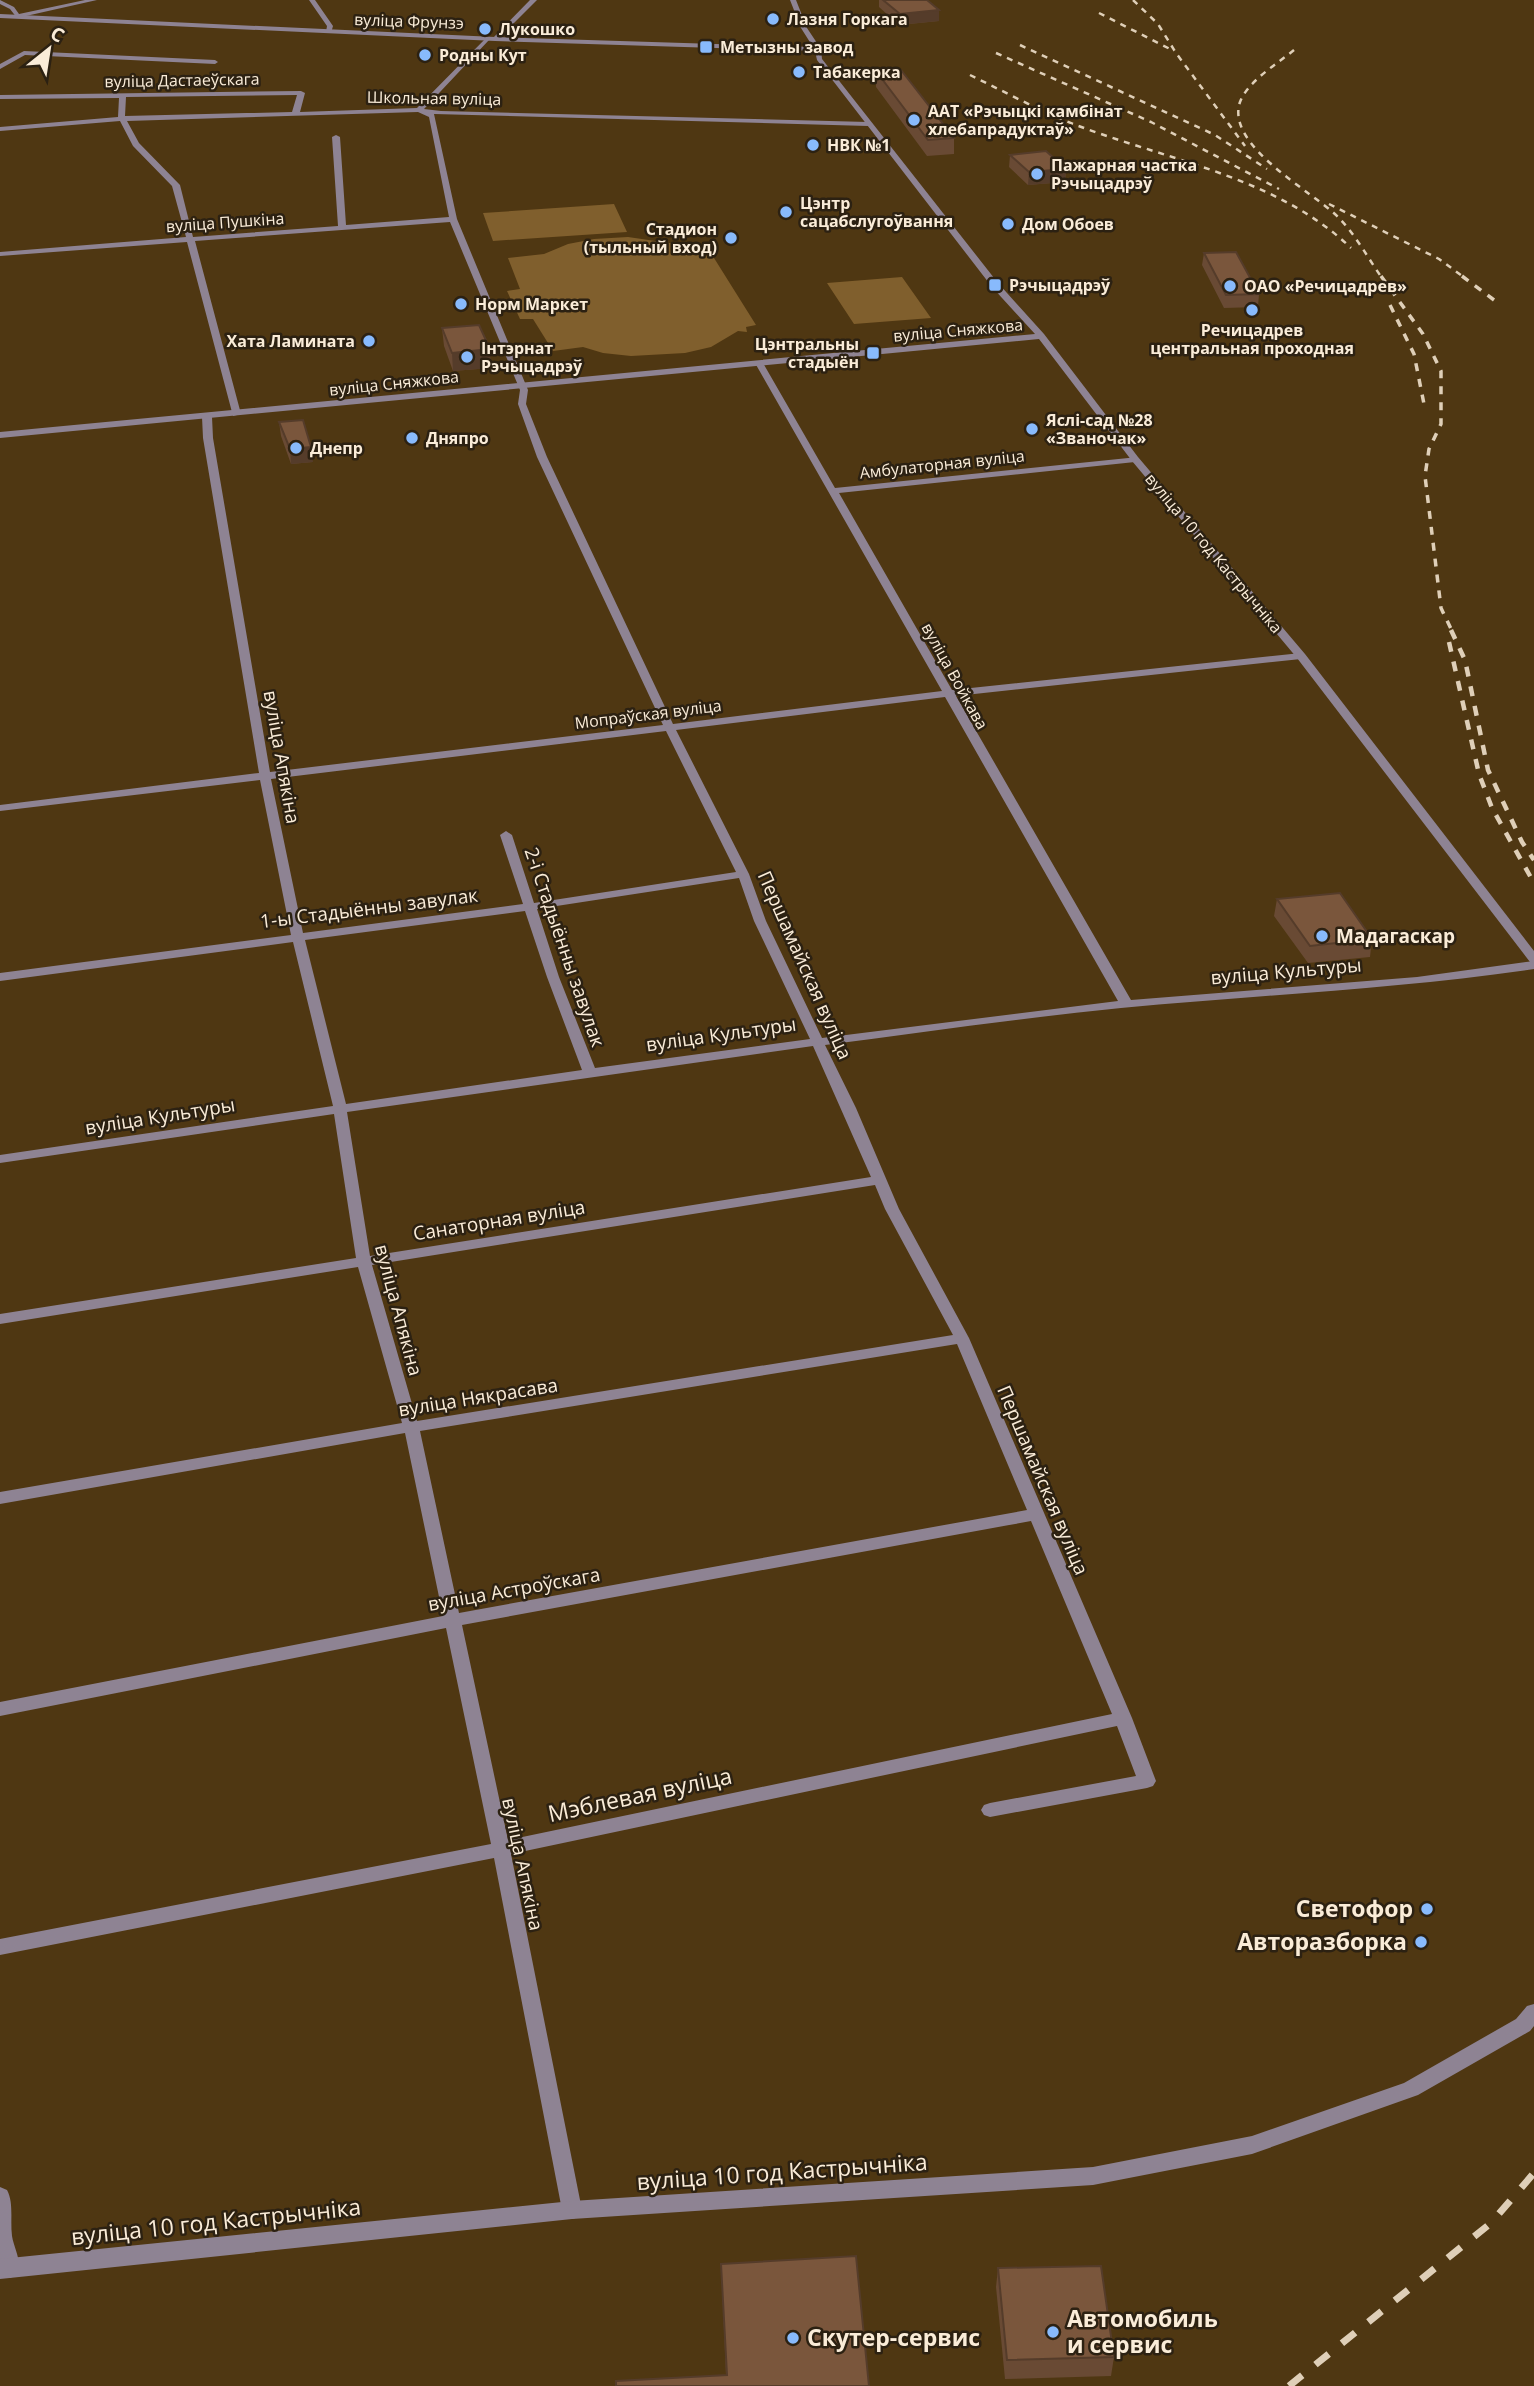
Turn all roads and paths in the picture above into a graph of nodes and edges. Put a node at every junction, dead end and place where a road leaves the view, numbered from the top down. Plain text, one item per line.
1 (94, 0) edge
2 (312, 0) edge
3 (534, 0) edge
4 (793, 0) edge
5 (0, 1) edge
6 (0, 16) edge
7 (17, 16) junction
8 (329, 32) junction
9 (491, 39) junction
10 (818, 49) junction
11 (215, 62) dead end
12 (0, 67) edge
13 (123, 95) junction
14 (0, 97) edge
15 (419, 110) junction
16 (296, 112) junction
17 (122, 119) junction
18 (868, 124) junction
19 (0, 129) edge
20 (336, 137) dead end
21 (453, 219) junction
22 (342, 227) junction
23 (190, 239) junction
24 (0, 254) edge
25 (1041, 337) junction
26 (760, 363) junction
27 (521, 384) junction
28 (236, 414) junction
29 (207, 416) junction
30 (0, 435) edge
31 (1135, 459) junction
32 (835, 491) junction
33 (1301, 656) junction
34 (947, 694) junction
35 (669, 727) junction
36 (265, 778) junction
37 (0, 808) edge
38 (506, 835) dead end
39 (743, 874) junction
40 (529, 907) junction
41 (298, 937) junction
42 (1534, 959) edge
43 (1534, 965) edge
44 (0, 977) edge
45 (1126, 1003) junction
46 (817, 1040) junction
47 (589, 1071) junction
48 (340, 1108) junction
49 (0, 1159) edge
50 (880, 1180) junction
51 (364, 1261) junction
52 (0, 1319) edge
53 (962, 1338) junction
54 (411, 1427) junction
55 (0, 1498) edge
56 (1037, 1514) junction
57 (451, 1621) junction
58 (0, 1709) edge
59 (1123, 1717) junction
60 (990, 1810) dead end
61 (501, 1850) junction
62 (0, 1947) edge
63 (1534, 2012) edge
64 (0, 2196) edge
65 (572, 2210) junction
66 (5, 2268) edge

1 - 7 street
2 - 8 street
3 - 9 street
4 - 10 street, вуліца 10 год Кастрычніка
5 - 7 street
6 - 7 street, вуліца Фрунзэ
7 - 8 street, вуліца Фрунзэ
8 - 9 street, вуліца Фрунзэ
9 - 10 street, вуліца Фрунзэ
9 - 15 street
10 - 18 street, вуліца 10 год Кастрычніка
11 - 12 street
13 - 14 street, вуліца Дастаеўскага
13 - 16 street, вуліца Дастаеўскага
13 - 17 street
15 - 16 street, Школьная вуліца
15 - 18 street, Школьная вуліца
15 - 21 street, Першамайская вуліца
16 - 17 street, Школьная вуліца
17 - 19 street, Школьная вуліца
17 - 23 street
18 - 25 street, вуліца 10 год Кастрычніка
20 - 22 street
21 - 22 street, вуліца Пушкіна
21 - 27 street, Першамайская вуліца
22 - 23 street, вуліца Пушкіна
23 - 24 street, вуліца Пушкіна
23 - 28 street
25 - 26 street, вуліца Сняжкова
25 - 31 street, вуліца 10 год Кастрычніка
26 - 27 street, вуліца Сняжкова
26 - 32 street, вуліца Войкава
27 - 28 street, вуліца Сняжкова
27 - 35 street, Першамайская вуліца
28 - 29 street, вуліца Сняжкова
29 - 30 street, вуліца Сняжкова
29 - 36 street, вуліца Апякіна
31 - 32 street, Амбулаторная вуліца
31 - 33 street, вуліца 10 год Кастрычніка
32 - 34 street, вуліца Войкава
33 - 34 street, Мопраўская вуліца
33 - 42 street, вуліца 10 год Кастрычніка
34 - 35 street, Мопраўская вуліца
34 - 45 street, вуліца Войкава
35 - 36 street, Мопраўская вуліца
35 - 39 street, Першамайская вуліца
36 - 37 street, Мопраўская вуліца
36 - 41 street, вуліца Апякіна
38 - 40 street, 2-і Стадыённы завулак
39 - 40 street, 1-ы Стадыённы завулак
39 - 46 street, Першамайская вуліца
40 - 41 street, 1-ы Стадыённы завулак
40 - 47 street, 2-і Стадыённы завулак
41 - 44 street, 1-ы Стадыённы завулак
41 - 48 street, вуліца Апякіна
43 - 45 street, вуліца Культуры
45 - 46 street, вуліца Культуры
46 - 47 street, вуліца Культуры
46 - 50 street, Першамайская вуліца
47 - 48 street, вуліца Культуры
48 - 49 street, вуліца Культуры
48 - 51 street, вуліца Апякіна
50 - 51 street, Санаторная вуліца
50 - 53 street, Першамайская вуліца
51 - 52 street, Санаторная вуліца
51 - 54 street, вуліца Апякіна
53 - 54 street, вуліца Някрасава
53 - 56 street, Першамайская вуліца
54 - 55 street, вуліца Някрасава
54 - 57 street, вуліца Апякіна
56 - 57 street, вуліца Астроўскага
56 - 59 street, Першамайская вуліца
57 - 58 street, вуліца Астроўскага
57 - 61 street, вуліца Апякіна
59 - 60 street, Першамайская вуліца
59 - 61 street, Мэблевая вуліца
61 - 62 street, Мэблевая вуліца
61 - 65 street, вуліца Апякіна
63 - 65 street, вуліца 10 год Кастрычніка
64 - 66 street
65 - 66 street, вуліца 10 год Кастрычніка

